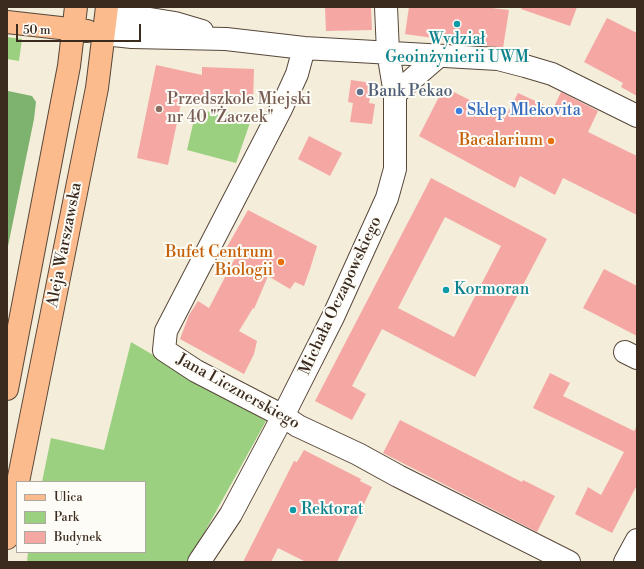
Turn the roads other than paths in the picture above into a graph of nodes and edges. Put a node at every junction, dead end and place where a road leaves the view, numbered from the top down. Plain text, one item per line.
1 (76, 7) edge
2 (386, 7) edge
3 (107, 10) edge
4 (7, 22) edge
5 (38, 26) junction
6 (74, 29) junction
7 (104, 34) junction
8 (226, 39) junction
9 (304, 48) junction
10 (388, 52) junction
11 (439, 56) junction
12 (70, 59) junction
13 (395, 94) junction
14 (637, 116) edge
15 (7, 389) edge
16 (283, 416) junction
17 (18, 481) edge
18 (16, 493) edge
19 (7, 538) edge
20 (637, 540) edge
21 (199, 562) edge
22 (569, 562) edge
23 (625, 562) edge

1 - 3 main road
1 - 6 main road, Aleja Warszawska
2 - 10 street, Michała Oczapowskiego
3 - 7 main road, Aleja Warszawska
3 - 8 street
4 - 5 main road
5 - 6 main road
5 - 12 main road
6 - 7 main road
6 - 12 main road, Aleja Warszawska
7 - 8 street
7 - 17 main road, Aleja Warszawska
8 - 9 street
9 - 10 street
9 - 16 street, Jana Licznerskiego
10 - 11 street
10 - 13 street, Michała Oczapowskiego
11 - 13 street
11 - 14 street
12 - 15 main road, Aleja Warszawska
13 - 16 street, Michała Oczapowskiego
16 - 21 street, Michała Oczapowskiego
16 - 22 street, Jana Licznerskiego
18 - 19 main road
20 - 23 street

